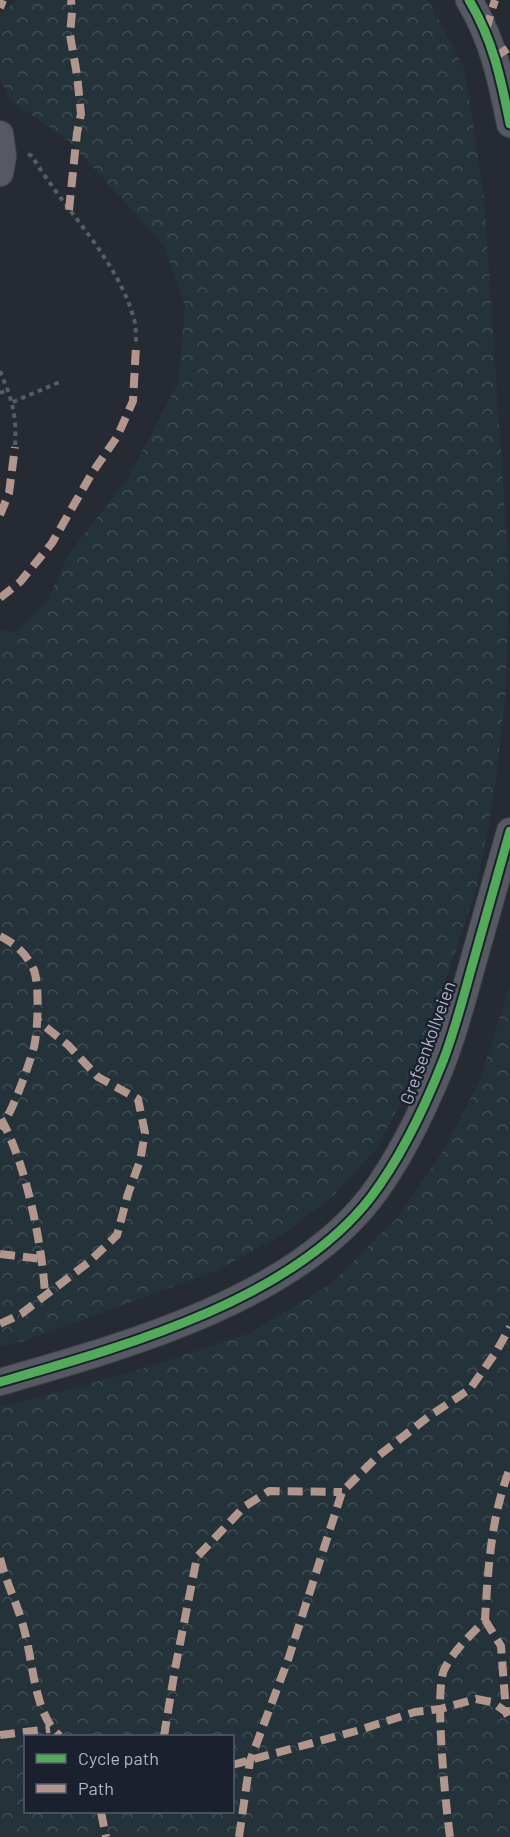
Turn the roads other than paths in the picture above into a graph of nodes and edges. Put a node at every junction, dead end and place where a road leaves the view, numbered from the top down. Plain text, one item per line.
1 (469, 0) edge
2 (510, 124) edge
3 (0, 134) edge
4 (0, 173) edge
5 (510, 831) edge
6 (0, 1382) edge

1 - 2 street
3 - 4 street
5 - 6 street, Grefsenkollveien

